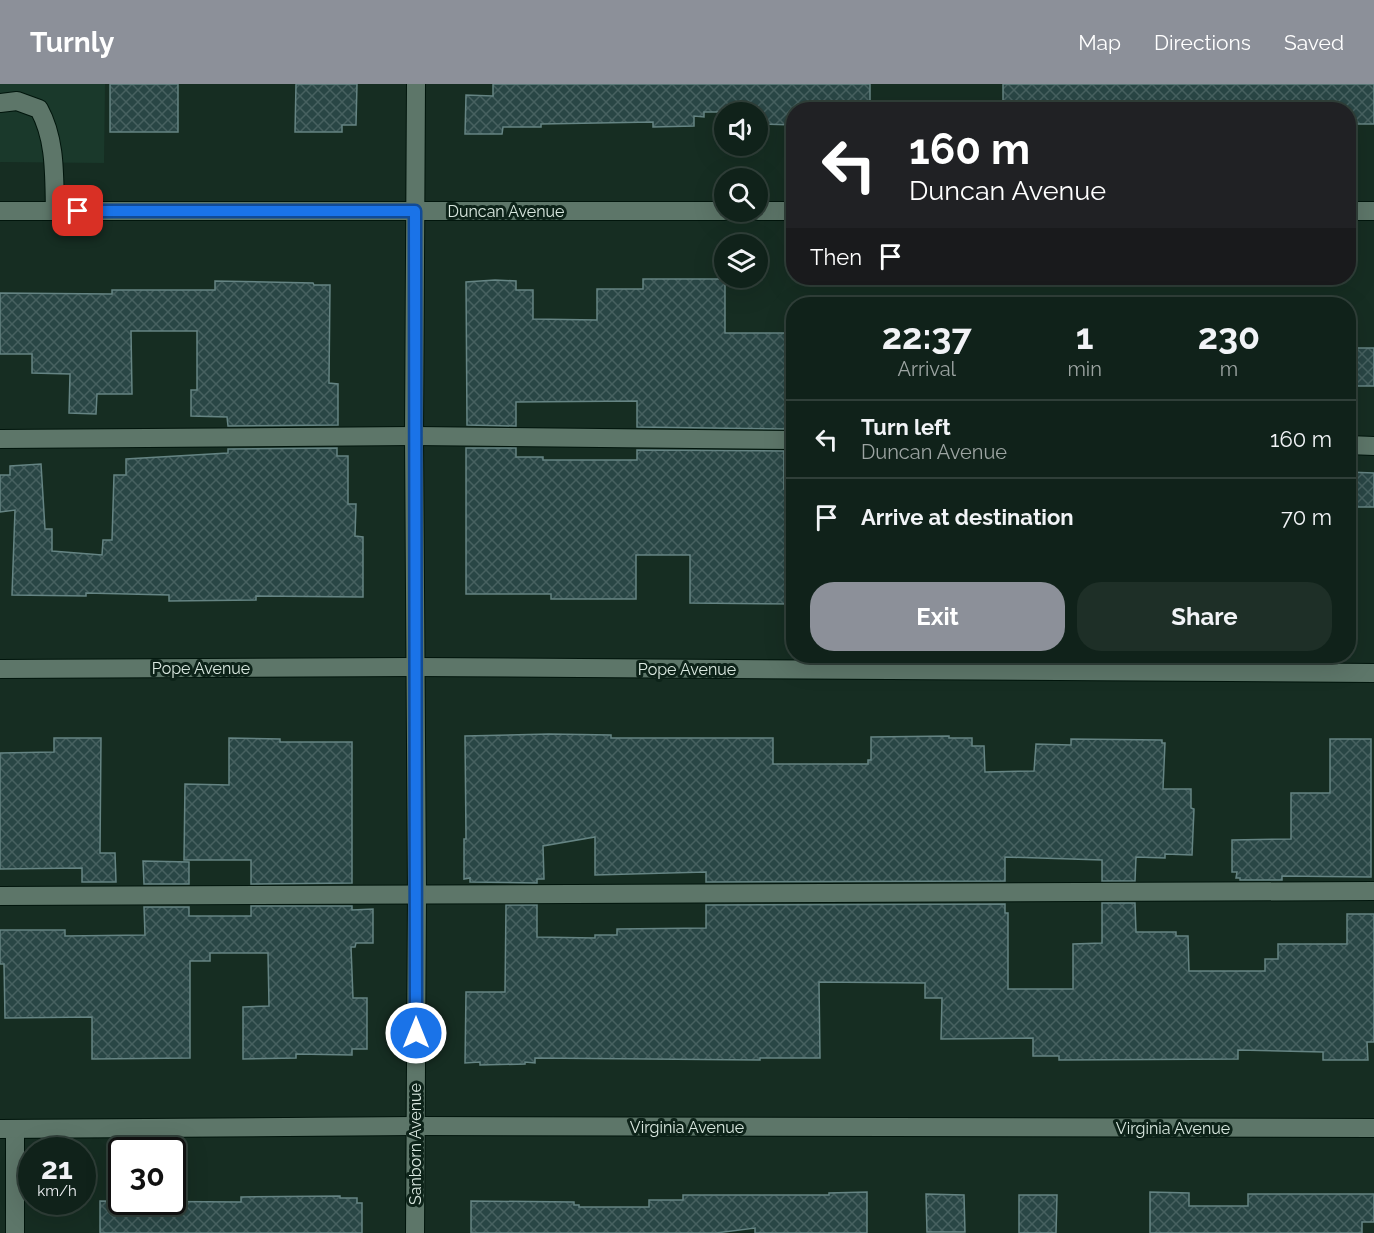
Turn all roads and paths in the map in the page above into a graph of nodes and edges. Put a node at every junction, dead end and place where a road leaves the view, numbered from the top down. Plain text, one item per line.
1 (416, 84) edge
2 (0, 104) edge
3 (0, 211) edge
4 (55, 211) junction
5 (415, 211) junction
6 (714, 211) edge
7 (768, 211) edge
8 (786, 211) edge
9 (1356, 211) edge
10 (1374, 211) edge
11 (414, 436) junction
12 (0, 439) edge
13 (786, 440) edge
14 (1356, 446) edge
15 (1374, 446) edge
16 (416, 667) junction
17 (0, 669) edge
18 (1374, 673) edge
19 (1374, 891) edge
20 (417, 894) junction
21 (0, 896) edge
22 (415, 1126) junction
23 (1374, 1128) edge
24 (8, 1129) edge
25 (15, 1233) edge
26 (415, 1233) edge

1 - 5 street, Sanborn Avenue
2 - 4 street
3 - 4 street, Duncan Avenue
4 - 5 street, Duncan Avenue
5 - 6 street, Duncan Avenue
5 - 11 street, Sanborn Avenue
7 - 8 street
9 - 10 street
11 - 12 street
11 - 13 street
11 - 16 street, Sanborn Avenue
14 - 15 street
16 - 17 street, Pope Avenue
16 - 18 street, Pope Avenue
16 - 20 street, Sanborn Avenue
19 - 20 street
20 - 21 street
20 - 22 street, Sanborn Avenue
22 - 23 street, Virginia Avenue
22 - 24 street, Virginia Avenue
22 - 26 street, Sanborn Avenue
24 - 25 street

